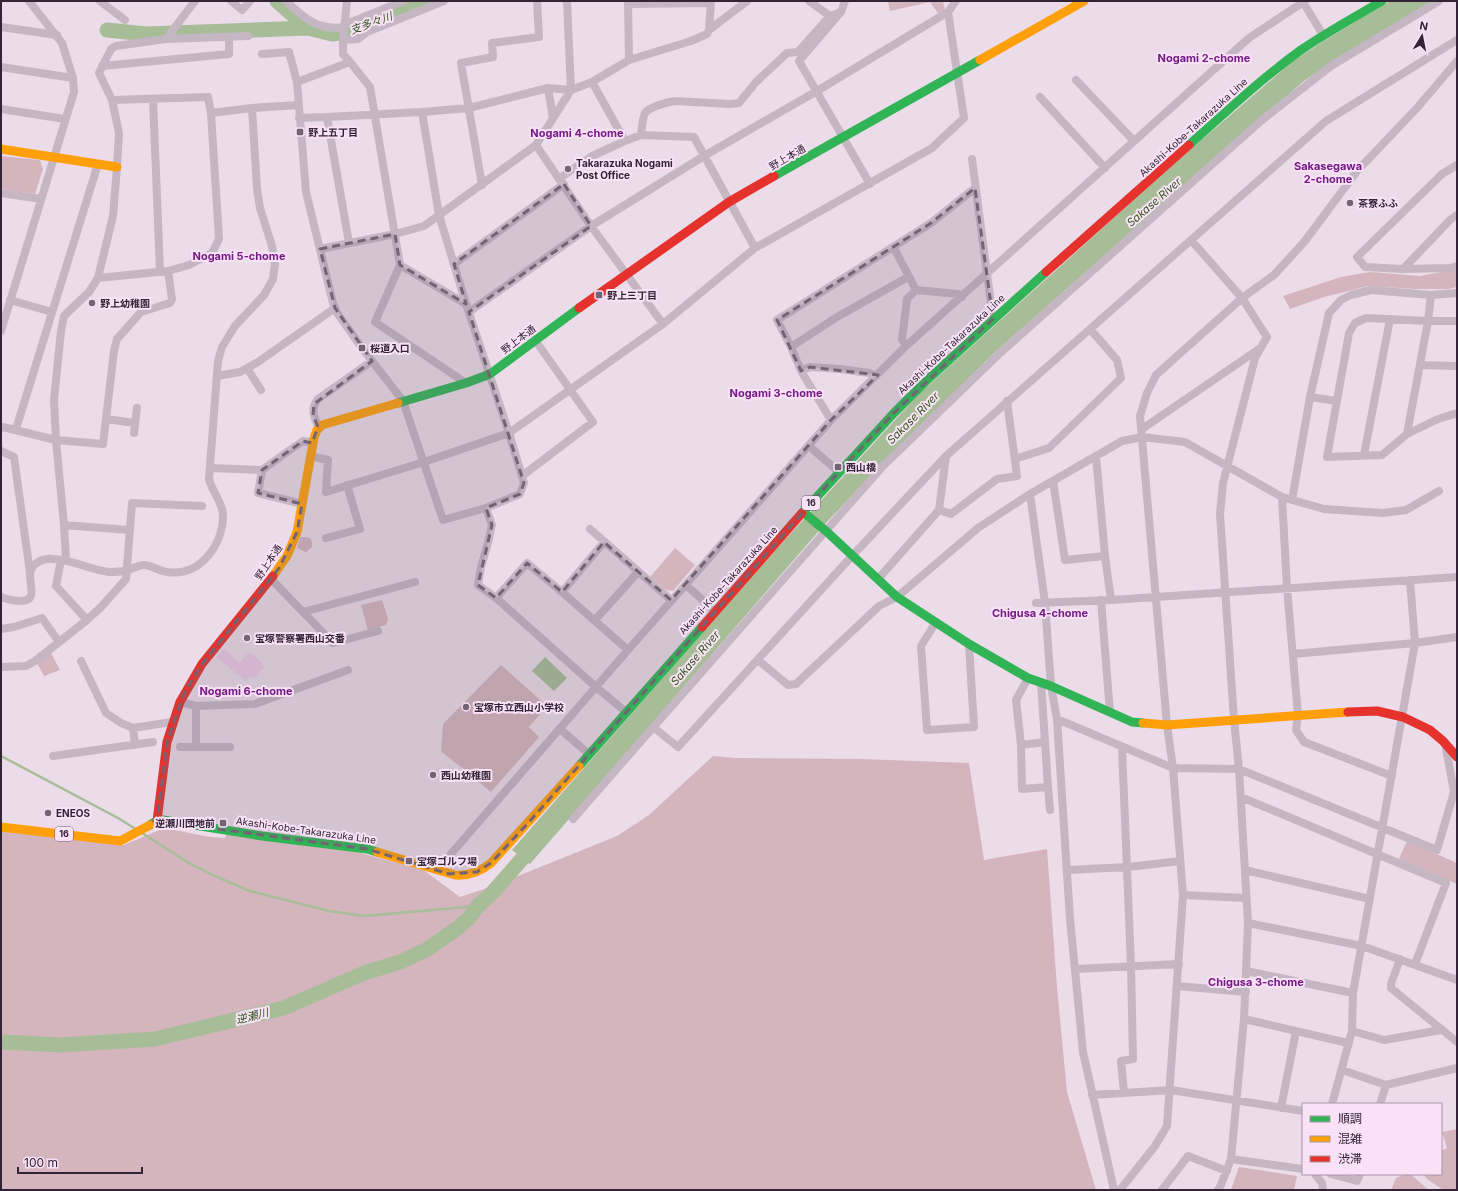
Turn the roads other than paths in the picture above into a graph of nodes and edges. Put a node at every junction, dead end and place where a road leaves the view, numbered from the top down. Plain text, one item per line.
1 (29, 1) edge
2 (195, 1) edge
3 (231, 1) edge
4 (250, 1) edge
5 (286, 1) edge
6 (347, 1) edge
7 (403, 1) edge
8 (537, 1) edge
9 (567, 1) edge
10 (748, 1) edge
11 (809, 1) edge
12 (845, 1) edge
13 (956, 1) edge
14 (1084, 1) edge
15 (1382, 1) edge
16 (1439, 1) edge
17 (105, 2) edge
18 (444, 2) edge
19 (711, 2) edge
20 (1304, 2) edge
21 (628, 3) edge
22 (1074, 3) edge
23 (1293, 4) edge
24 (841, 12) junction
25 (948, 12) junction
26 (830, 16) junction
27 (125, 20) dead end
28 (344, 26) junction
29 (1, 27) edge
30 (709, 30) junction
31 (57, 36) junction
32 (248, 36) dead end
33 (1322, 36) junction
34 (229, 37) junction
35 (166, 39) junction
36 (343, 39) junction
37 (1457, 40) edge
38 (262, 54) dead end
39 (630, 60) junction
40 (1457, 61) edge
41 (350, 62) junction
42 (102, 66) junction
43 (1, 67) edge
44 (958, 72) junction
45 (73, 78) junction
46 (1076, 80) dead end
47 (297, 82) junction
48 (592, 82) junction
49 (548, 88) junction
50 (571, 90) junction
51 (817, 91) junction
52 (1040, 98) dead end
53 (153, 99) junction
54 (112, 100) junction
55 (298, 105) junction
56 (252, 108) junction
57 (469, 108) junction
58 (1, 109) edge
59 (422, 112) junction
60 (211, 113) junction
61 (374, 114) junction
62 (327, 117) junction
63 (299, 118) junction
64 (553, 118) junction
65 (65, 119) junction
66 (641, 135) junction
67 (843, 137) junction
68 (625, 141) junction
69 (1134, 141) junction
70 (536, 145) junction
71 (1, 149) edge
72 (704, 156) junction
73 (54, 157) junction
74 (972, 159) dead end
75 (98, 164) junction
76 (1457, 165) edge
77 (117, 167) junction
78 (1105, 168) junction
79 (562, 181) junction
80 (870, 184) junction
81 (482, 185) junction
82 (975, 188) junction
83 (1, 193) edge
84 (41, 200) junction
85 (730, 202) junction
86 (440, 215) junction
87 (1457, 215) edge
88 (591, 226) junction
89 (395, 234) junction
90 (1191, 240) junction
91 (349, 243) junction
92 (755, 248) junction
93 (894, 248) junction
94 (320, 249) junction
95 (400, 264) junction
96 (454, 264) junction
97 (1457, 266) edge
98 (1403, 270) junction
99 (164, 271) junction
100 (626, 275) junction
101 (987, 275) junction
102 (908, 277) junction
103 (98, 278) junction
104 (916, 290) junction
105 (1457, 293) edge
106 (1431, 295) junction
107 (962, 297) junction
108 (1242, 298) junction
109 (10, 300) junction
110 (335, 308) junction
111 (467, 308) junction
112 (52, 312) junction
113 (993, 319) junction
114 (1390, 319) junction
115 (1457, 321) edge
116 (1428, 322) junction
117 (663, 324) junction
118 (1090, 328) junction
119 (1, 331) edge
120 (535, 340) junction
121 (906, 346) junction
122 (791, 347) junction
123 (1260, 348) junction
124 (372, 360) junction
125 (1420, 365) junction
126 (1457, 366) edge
127 (247, 368) junction
128 (801, 371) junction
129 (490, 374) junction
130 (217, 376) junction
131 (876, 376) junction
132 (466, 383) junction
133 (261, 390) dead end
134 (570, 390) junction
135 (1310, 397) junction
136 (403, 401) junction
137 (1007, 401) junction
138 (1337, 401) junction
139 (137, 408) dead end
140 (1457, 413) edge
141 (106, 419) junction
142 (831, 420) junction
143 (135, 423) junction
144 (1, 428) edge
145 (319, 428) junction
146 (16, 429) junction
147 (134, 433) dead end
148 (509, 433) junction
149 (1142, 433) junction
150 (1407, 434) junction
151 (56, 440) junction
152 (312, 443) junction
153 (809, 446) junction
154 (1, 451) edge
155 (1364, 455) junction
156 (310, 456) junction
157 (946, 456) junction
158 (1096, 456) junction
159 (1015, 460) junction
160 (424, 462) junction
161 (1227, 465) junction
162 (210, 468) junction
163 (262, 470) junction
164 (838, 472) junction
165 (522, 476) junction
166 (1053, 481) junction
167 (347, 485) junction
168 (1439, 491) dead end
169 (1030, 494) junction
170 (1282, 497) junction
171 (1292, 500) junction
172 (302, 504) junction
173 (202, 506) dead end
174 (486, 508) junction
175 (939, 510) junction
176 (803, 512) junction
177 (64, 525) junction
178 (590, 529) dead end
179 (129, 530) junction
180 (826, 531) junction
181 (326, 538) dead end
182 (604, 542) junction
183 (852, 556) junction
184 (1106, 556) junction
185 (64, 560) junction
186 (125, 571) junction
187 (638, 572) junction
188 (30, 574) junction
189 (1457, 577) edge
190 (271, 579) junction
191 (878, 579) junction
192 (1410, 580) junction
193 (416, 582) dead end
194 (686, 585) junction
195 (1287, 588) junction
196 (562, 592) junction
197 (1225, 593) junction
198 (1, 597) edge
199 (897, 597) junction
200 (1156, 597) junction
201 (496, 598) junction
202 (671, 600) junction
203 (1101, 600) junction
204 (1111, 600) junction
205 (1036, 603) dead end
206 (1045, 603) junction
207 (715, 611) junction
208 (303, 612) junction
209 (87, 620) junction
210 (595, 620) junction
211 (936, 622) junction
212 (1, 629) edge
213 (378, 631) dead end
214 (1457, 637) edge
215 (59, 642) junction
216 (1415, 643) junction
217 (969, 644) junction
218 (628, 650) junction
219 (1293, 654) junction
220 (758, 660) junction
221 (81, 661) dead end
222 (1, 667) edge
223 (348, 670) dead end
224 (1028, 678) junction
225 (1041, 682) junction
226 (1051, 686) junction
227 (596, 687) junction
228 (180, 702) junction
229 (196, 706) junction
230 (626, 712) junction
231 (1110, 712) junction
232 (1298, 715) junction
233 (1403, 717) junction
234 (1057, 719) junction
235 (1234, 720) junction
236 (172, 722) junction
237 (1167, 725) junction
238 (653, 727) junction
239 (133, 728) junction
240 (560, 729) junction
241 (153, 742) dead end
242 (1045, 742) junction
243 (1445, 743) junction
244 (135, 745) junction
245 (1020, 745) junction
246 (196, 746) junction
247 (180, 747) dead end
248 (230, 747) dead end
249 (1122, 748) junction
250 (589, 754) junction
251 (53, 756) dead end
252 (1457, 757) edge
253 (1173, 768) junction
254 (1239, 769) junction
255 (1392, 776) junction
256 (1048, 787) junction
257 (1241, 797) junction
258 (1050, 810) dead end
259 (573, 820) dead end
260 (157, 821) junction
261 (1, 827) edge
262 (1383, 828) junction
263 (1378, 854) junction
264 (1180, 861) junction
265 (1128, 867) junction
266 (437, 870) junction
267 (1067, 870) junction
268 (1245, 870) junction
269 (1183, 895) junction
270 (1246, 898) junction
271 (1370, 899) junction
272 (1248, 923) junction
273 (1362, 946) junction
274 (1400, 959) junction
275 (1179, 964) junction
276 (1415, 964) junction
277 (1131, 966) junction
278 (1075, 969) junction
279 (1246, 972) junction
280 (1457, 980) edge
281 (1177, 986) junction
282 (1246, 992) junction
283 (1353, 993) junction
284 (1244, 1020) junction
285 (1441, 1030) junction
286 (1296, 1031) junction
287 (1352, 1031) junction
288 (1457, 1042) edge
289 (1348, 1043) junction
290 (1457, 1068) edge
291 (1342, 1070) junction
292 (1386, 1085) junction
293 (1171, 1090) junction
294 (1124, 1092) junction
295 (1092, 1095) junction
296 (1236, 1100) junction
297 (1332, 1103) edge
298 (1380, 1103) edge
299 (1281, 1108) junction
300 (1302, 1111) edge
301 (1231, 1159) junction
302 (1302, 1168) edge
303 (1227, 1171) junction
304 (1316, 1175) edge
305 (1335, 1175) edge
306 (1360, 1175) edge
307 (1114, 1190) edge
308 (1120, 1190) edge
309 (1162, 1190) edge
310 (1218, 1190) edge
311 (1323, 1190) edge

1 - 31 street
2 - 35 street
3 - 4 street
5 - 28 street
6 - 28 street
7 - 28 street
8 - 57 street
9 - 50 street
10 - 30 street
11 - 26 street
12 - 24 street
13 - 25 street
14 - 22 street, 野上本通
15 - 33 street, Akashi-Kobe-Takarazuka Line / 16
16 - 180 street
17 - 27 street
18 - 36 street
19 - 21 street
19 - 30 street
20 - 23 street
20 - 33 street
21 - 39 street
22 - 44 street, 野上本通
23 - 69 street
24 - 26 street
24 - 51 street
25 - 44 street
25 - 51 street
26 - 66 street
28 - 36 street
29 - 31 street
30 - 39 street
31 - 45 street
32 - 34 street
33 - 113 street, Akashi-Kobe-Takarazuka Line / 16
34 - 35 street
34 - 42 street
35 - 42 street
36 - 41 street
37 - 90 street
38 - 47 street
39 - 48 street
40 - 108 street
41 - 47 street
41 - 61 street
42 - 54 street
43 - 45 street
44 - 67 street, 野上本通
44 - 80 street
45 - 65 street
46 - 69 street
47 - 55 street
48 - 50 street
48 - 68 street
49 - 50 street
49 - 57 street
49 - 64 street
50 - 64 street
51 - 67 street
51 - 72 street
52 - 78 street
53 - 54 street
53 - 60 street
53 - 99 street
54 - 77 street
55 - 56 street
55 - 63 street
56 - 60 street
56 - 130 street
57 - 59 street
57 - 81 street
58 - 65 street
59 - 61 street
59 - 86 street
60 - 99 street
61 - 62 street
61 - 89 street
62 - 63 street
62 - 91 street
63 - 94 street
64 - 70 street
65 - 73 street
66 - 68 street
66 - 72 street
67 - 80 street
67 - 85 street, 野上本通
68 - 79 street
69 - 78 street
70 - 79 street
70 - 81 street
71 - 73 street
72 - 85 street
72 - 88 street
73 - 75 street
73 - 84 street
74 - 82 street
75 - 77 street
75 - 112 street
76 - 98 street
77 - 103 street
78 - 101 street
79 - 88 street
79 - 96 street
80 - 92 street
81 - 86 street
82 - 93 street
82 - 101 street
83 - 84 street
84 - 109 street
85 - 92 street
85 - 100 street, 野上本通
86 - 89 street
86 - 96 street
87 - 98 street
88 - 100 street
88 - 111 street
89 - 91 street
89 - 95 street
90 - 108 street
90 - 118 street
91 - 94 street
92 - 117 street
93 - 102 street
93 - 122 street
94 - 110 street
95 - 111 street
95 - 132 street
96 - 111 street
97 - 98 street
99 - 103 street
99 - 141 street
100 - 117 street
100 - 120 street, 野上本通
101 - 107 street
101 - 113 street
102 - 104 street
102 - 122 street
103 - 151 street
104 - 107 street
104 - 121 street
105 - 106 street
106 - 116 street
106 - 135 street
107 - 121 street
108 - 123 street
108 - 149 street
109 - 112 street
109 - 119 street
110 - 124 street
110 - 127 street
111 - 129 street
112 - 146 street
113 - 164 street, Akashi-Kobe-Takarazuka Line / 16
114 - 116 street
114 - 138 street
114 - 155 street
115 - 116 street
116 - 125 street
117 - 134 street
118 - 137 street
118 - 159 street
120 - 129 street, 野上本通
120 - 134 street
121 - 131 street
122 - 128 street
123 - 149 street
123 - 161 street
124 - 136 street
124 - 145 street
125 - 126 street
125 - 150 street
127 - 130 street
127 - 133 street
128 - 131 street
128 - 142 street
129 - 132 street, 野上本通
129 - 148 street
130 - 162 street
131 - 142 street
132 - 136 street, 野上本通
134 - 148 street
134 - 165 street
135 - 138 street
135 - 171 street
136 - 145 street, 野上本通
136 - 160 street
137 - 157 street
137 - 159 street
138 - 155 street
139 - 143 street
140 - 150 street
141 - 143 street
141 - 151 street
142 - 153 street
143 - 147 street
144 - 146 street
145 - 152 street, 野上本通
146 - 151 street
148 - 160 street
148 - 165 street
149 - 158 street
149 - 161 street
149 - 200 street
150 - 155 street
151 - 177 street
152 - 156 street, 野上本通
152 - 163 street
153 - 164 street
153 - 194 street
154 - 188 street
156 - 167 street
156 - 172 street, 野上本通
157 - 175 street
157 - 183 street
158 - 166 street
158 - 184 street
159 - 175 street
160 - 167 street
160 - 174 street
161 - 170 street
161 - 197 street
162 - 163 street
162 - 186 street
163 - 172 street
164 - 176 street, Akashi-Kobe-Takarazuka Line / 16
165 - 174 street
166 - 169 street
166 - 184 street
167 - 181 street
168 - 171 street
169 - 199 street
169 - 206 street
170 - 171 street
170 - 195 street
172 - 190 street, 野上本通
173 - 179 street
174 - 201 street
175 - 191 street
176 - 180 street
176 - 207 street, Akashi-Kobe-Takarazuka Line / 16
177 - 179 street
177 - 185 street
178 - 182 street
179 - 186 street
180 - 183 street
180 - 238 street
182 - 187 street
182 - 196 street
183 - 191 street
183 - 220 street
184 - 204 street
185 - 186 street
185 - 188 street
185 - 209 street
186 - 209 street
187 - 202 street
187 - 210 street
188 - 198 street
189 - 192 street
190 - 208 street
190 - 228 street, 野上本通
191 - 199 street
192 - 195 street
192 - 216 street
193 - 208 street
194 - 202 street
194 - 207 street
195 - 197 street
195 - 219 street
196 - 201 street
196 - 210 street
197 - 200 street
197 - 235 street
199 - 211 street
199 - 220 street
200 - 204 street
200 - 237 street
201 - 227 street
202 - 218 street
203 - 204 street
203 - 206 street
203 - 231 street
205 - 206 street
206 - 226 street
207 - 230 street, Akashi-Kobe-Takarazuka Line / 16
208 - 213 street
209 - 215 street
210 - 218 street
211 - 217 street
211 - 217 street
212 - 215 street
214 - 216 street
215 - 222 street
216 - 219 street
216 - 233 street
217 - 224 street
218 - 227 street
219 - 232 street
220 - 238 street
221 - 239 street
223 - 229 street
224 - 225 street
224 - 245 street
225 - 226 street
225 - 242 street
226 - 231 street
226 - 234 street
227 - 230 street
227 - 240 street
228 - 229 street
228 - 236 street, 野上本通
229 - 246 street
230 - 250 street, Akashi-Kobe-Takarazuka Line / 16
231 - 237 street
232 - 233 street
232 - 235 street
232 - 255 street
233 - 243 street
233 - 255 street
234 - 249 street
234 - 267 street
235 - 237 street
235 - 254 street
236 - 239 street
236 - 260 street, 野上本通
237 - 253 street
238 - 259 street
239 - 244 street
240 - 250 street
240 - 266 street
241 - 244 street
242 - 245 street
242 - 256 street
243 - 252 street
243 - 262 street
244 - 251 street
245 - 256 street
246 - 247 street
246 - 248 street
249 - 253 street
249 - 265 street
250 - 266 street, Akashi-Kobe-Takarazuka Line / 16
253 - 254 street
253 - 264 street
254 - 257 street
254 - 262 street
255 - 262 street
256 - 258 street
257 - 263 street
257 - 268 street
260 - 261 street, 16
260 - 266 street, Akashi-Kobe-Takarazuka Line / 16
262 - 263 street
263 - 271 street
263 - 276 street
264 - 265 street
264 - 269 street
265 - 267 street
265 - 277 street
267 - 278 street
268 - 270 street
268 - 271 street
269 - 270 street
269 - 275 street
270 - 272 street
271 - 273 street
272 - 273 street
272 - 279 street
273 - 274 street
273 - 283 street
274 - 276 street
274 - 285 street
275 - 277 street
275 - 281 street
276 - 280 street
277 - 278 street
277 - 294 street
278 - 295 street
279 - 282 street
279 - 283 street
281 - 282 street
281 - 293 street
282 - 284 street
283 - 287 street
284 - 286 street
284 - 296 street
285 - 287 street
285 - 288 street
286 - 289 street
286 - 299 street
287 - 289 street
289 - 291 street
290 - 292 street
291 - 292 street
291 - 297 street
292 - 298 street
293 - 294 street
293 - 296 street
293 - 308 street
294 - 295 street
295 - 307 street
296 - 299 street
296 - 301 street
299 - 300 street
301 - 302 street
301 - 303 street
303 - 309 street
303 - 310 street
304 - 311 street
305 - 306 street

